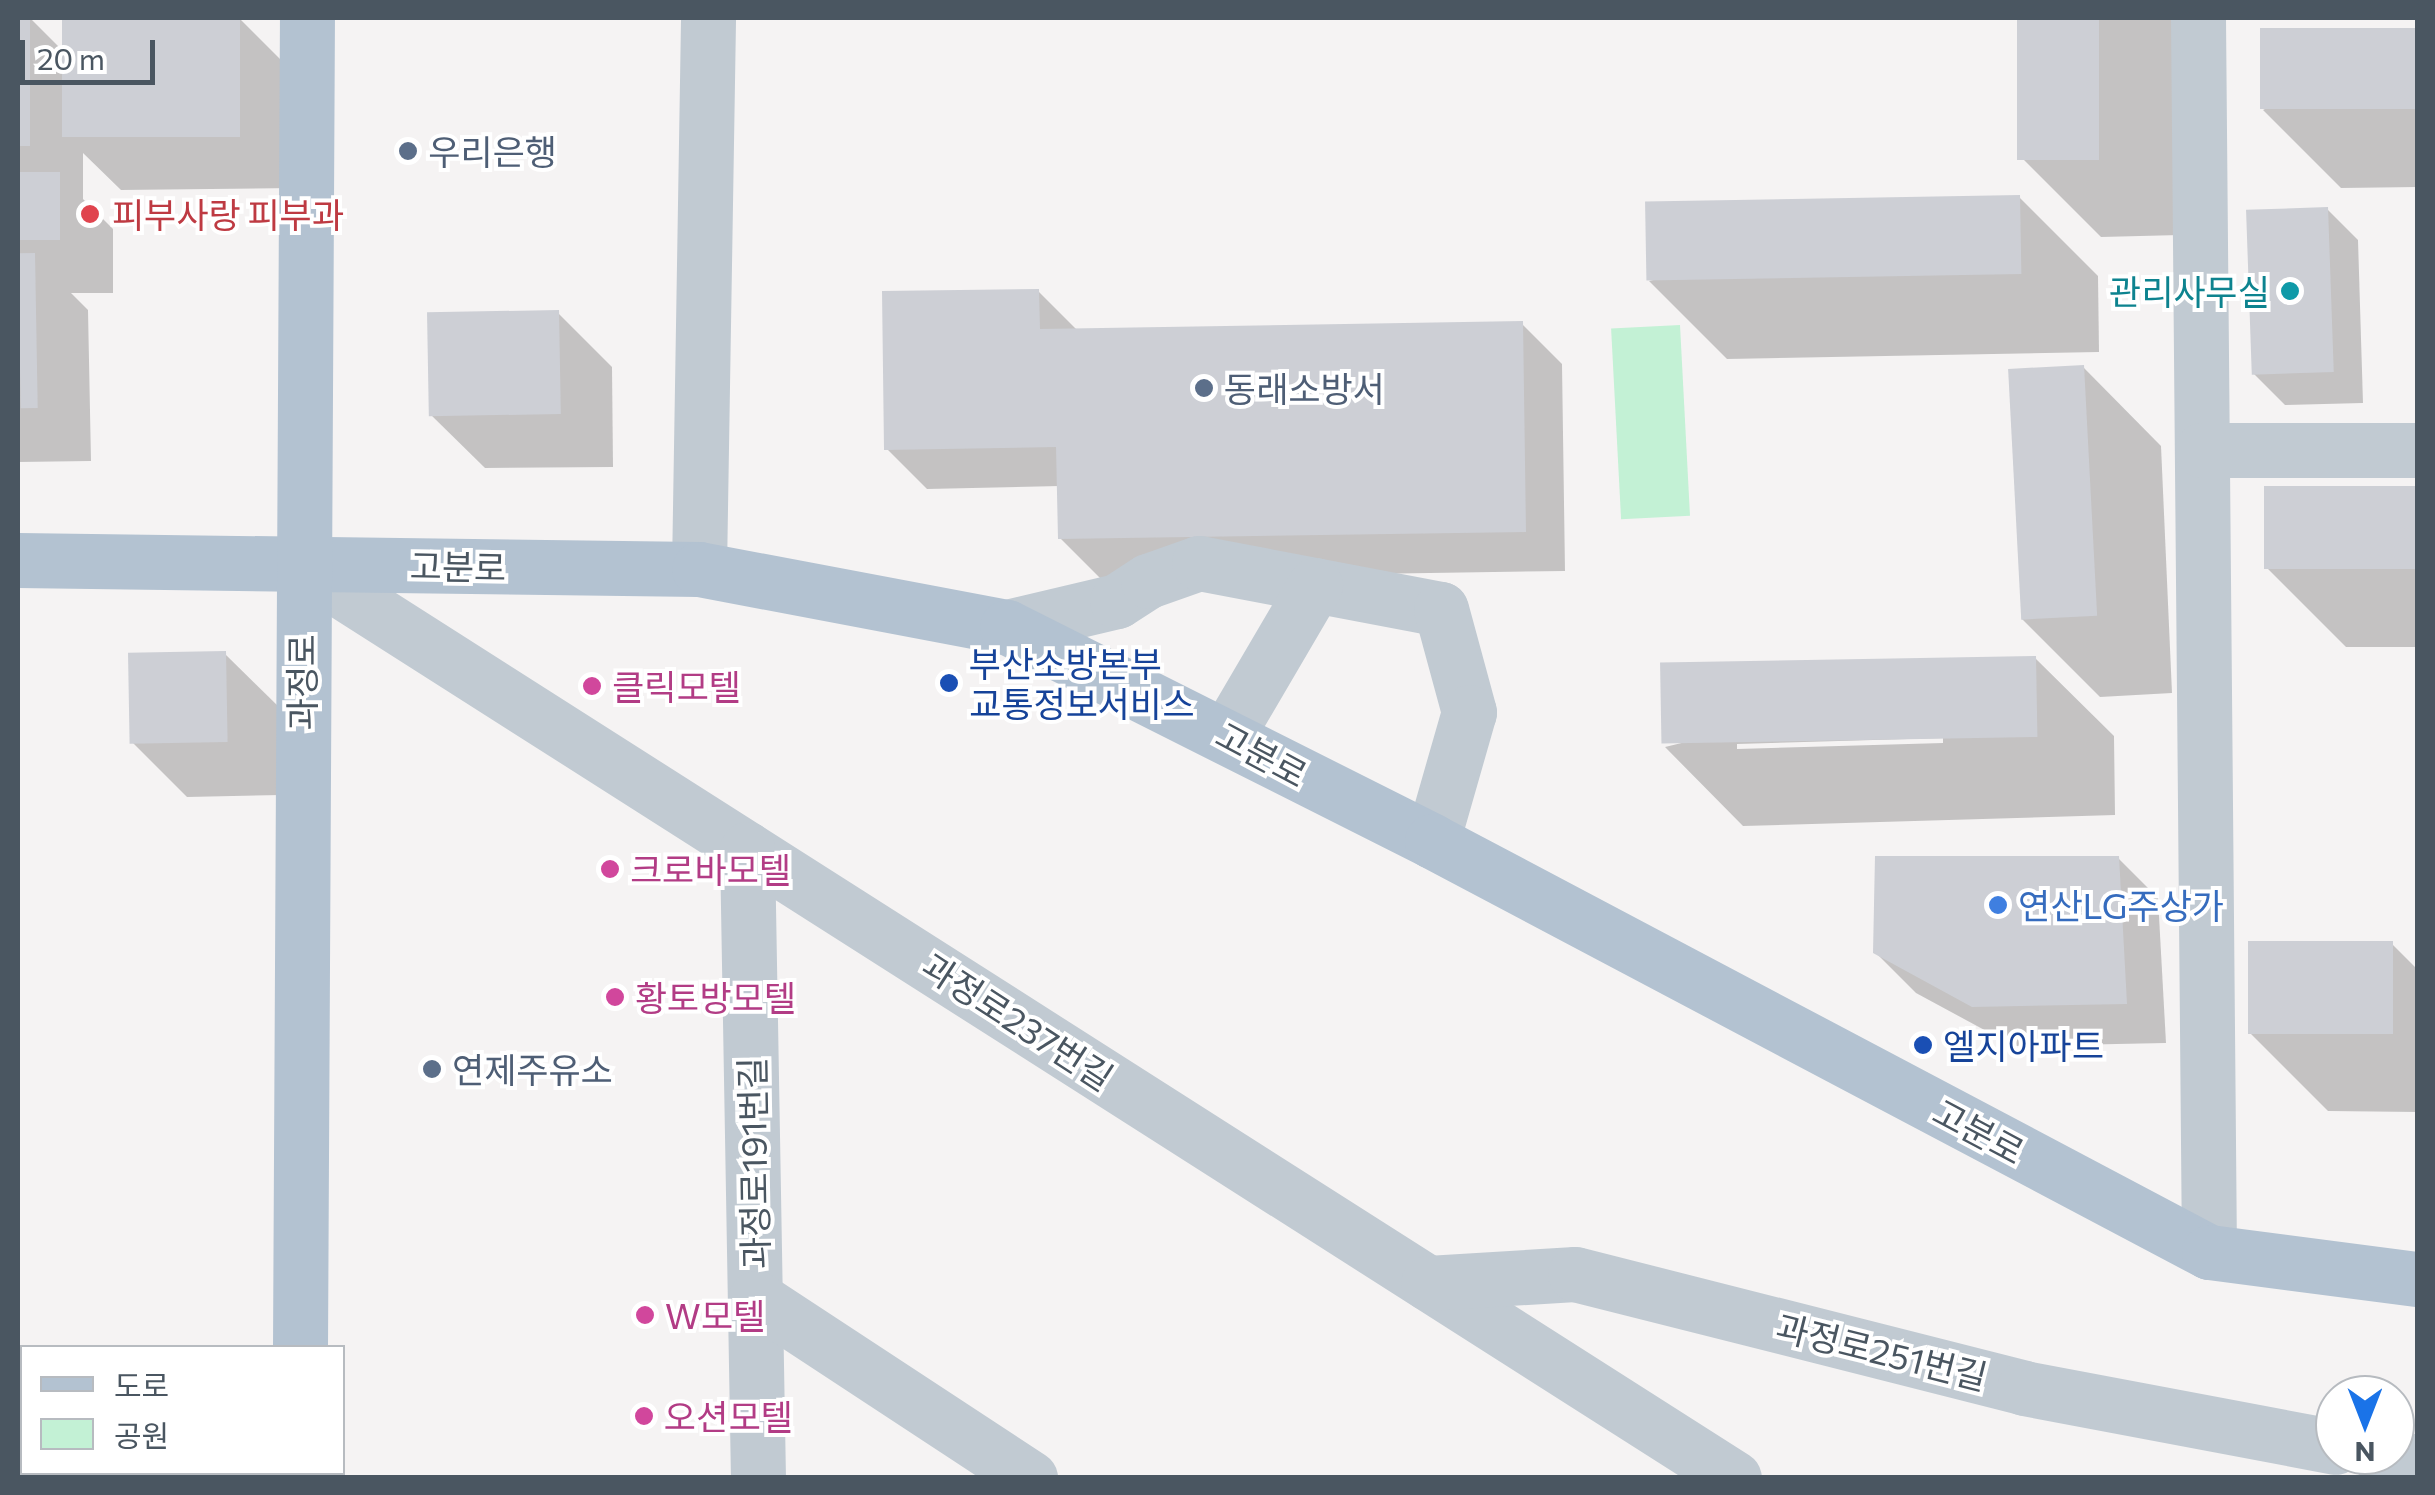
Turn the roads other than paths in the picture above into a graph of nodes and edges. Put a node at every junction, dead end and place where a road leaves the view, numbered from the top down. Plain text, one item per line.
1 (307, 18) edge
2 (708, 18) edge
3 (2198, 18) edge
4 (2202, 450) junction
5 (2418, 450) edge
6 (18, 560) edge
7 (301, 565) junction
8 (698, 569) junction
9 (1316, 585) junction
10 (1007, 627) junction
11 (1228, 735) junction
12 (1432, 842) junction
13 (747, 849) junction
14 (2209, 1252) junction
15 (2418, 1280) edge
16 (1428, 1283) junction
17 (756, 1298) junction
18 (300, 1345) edge
19 (2315, 1443) edge
20 (758, 1478) edge
21 (1030, 1478) edge
22 (1734, 1478) edge

1 - 7 main road, 과정로
2 - 8 street
3 - 4 street
4 - 5 street
4 - 14 street
6 - 7 main road, 고분로
7 - 8 main road, 고분로
7 - 13 street, 과정로237번길
7 - 18 main road, 과정로
8 - 10 main road, 고분로
9 - 10 street
9 - 11 street
9 - 12 street
10 - 11 main road, 고분로
11 - 12 main road, 고분로
12 - 14 main road, 고분로
13 - 16 street, 과정로237번길
13 - 17 street, 과정로191번길
14 - 15 main road, 고분로
16 - 19 street, 과정로251번길
16 - 22 street, 과정로237번길
17 - 20 street, 과정로191번길
17 - 21 street

